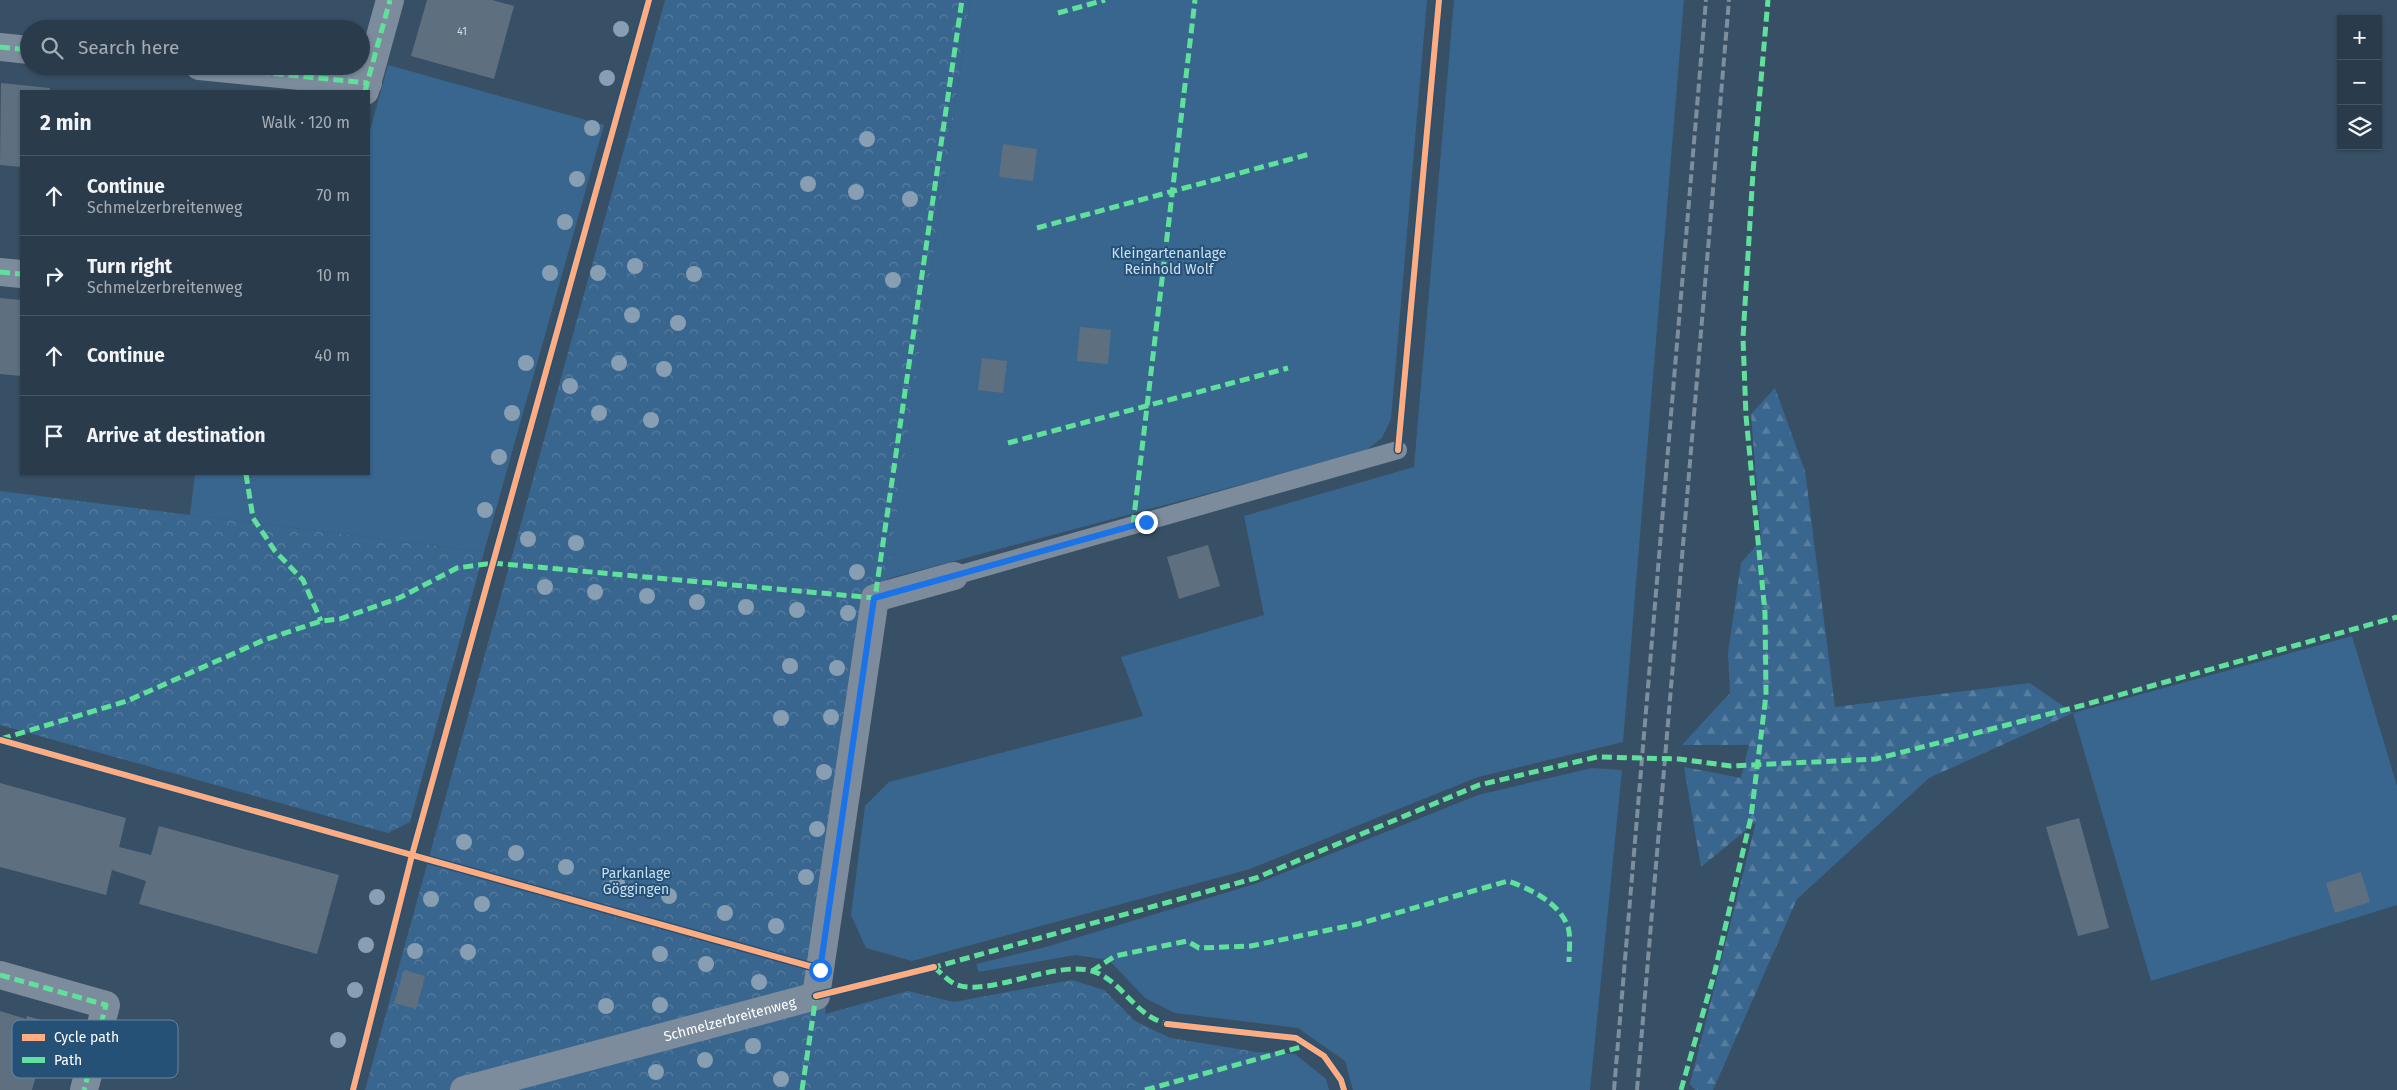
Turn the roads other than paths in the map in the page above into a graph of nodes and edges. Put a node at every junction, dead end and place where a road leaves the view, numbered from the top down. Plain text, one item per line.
1 (390, 0) edge
2 (0, 47) edge
3 (20, 49) edge
4 (370, 72) edge
5 (271, 75) edge
6 (366, 87) edge
7 (0, 272) edge
8 (20, 274) edge
9 (1398, 450) dead end
10 (954, 576) joint
11 (0, 975) edge
12 (102, 1020) edge
13 (464, 1090) edge

1 - 4 street
2 - 3 street
5 - 6 street
7 - 8 street
9 - 10 lane
10 - 13 street, Schmelzerbreitenweg
11 - 12 street

